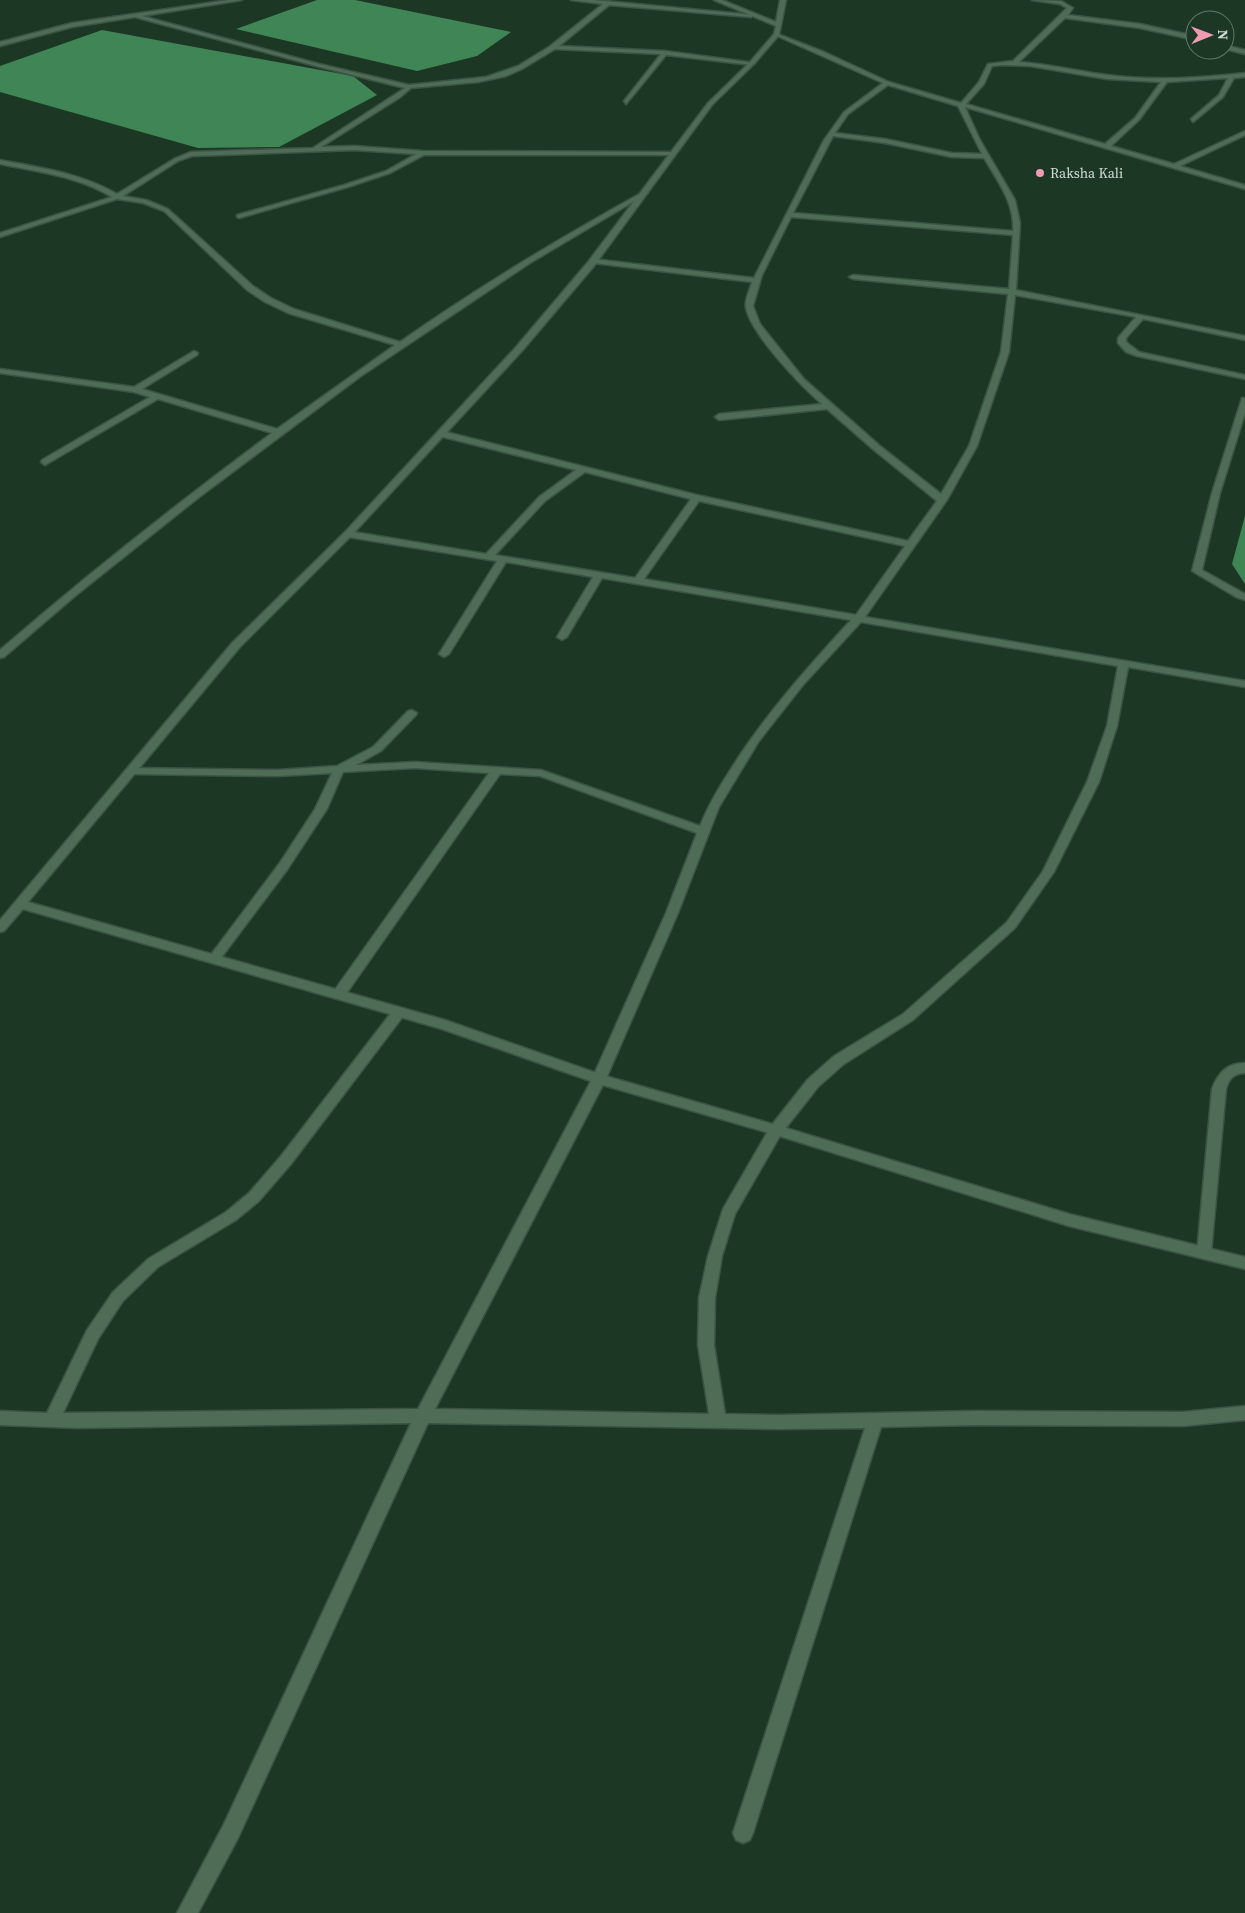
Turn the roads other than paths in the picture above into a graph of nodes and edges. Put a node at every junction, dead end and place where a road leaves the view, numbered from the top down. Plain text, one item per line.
1 (240, 0) edge
2 (574, 0) edge
3 (717, 0) edge
4 (783, 0) edge
5 (1035, 0) edge
6 (608, 3) junction
7 (1070, 3) edge
8 (750, 15) junction
9 (136, 16) junction
10 (1064, 16) junction
11 (777, 29) junction
12 (1185, 36) edge
13 (0, 44) edge
14 (552, 47) junction
15 (665, 53) junction
16 (752, 63) junction
17 (1014, 63) junction
18 (1245, 75) edge
19 (1232, 76) junction
20 (1166, 79) junction
21 (887, 83) junction
22 (409, 87) junction
23 (626, 102) dead end
24 (961, 106) junction
25 (1193, 120) dead end
26 (1245, 133) edge
27 (831, 134) junction
28 (1107, 146) junction
29 (315, 149) junction
30 (423, 153) junction
31 (674, 153) junction
32 (987, 156) junction
33 (0, 162) edge
34 (1175, 166) junction
35 (1245, 187) edge
36 (644, 193) junction
37 (117, 197) junction
38 (788, 215) junction
39 (239, 216) dead end
40 (1017, 233) junction
41 (0, 235) edge
42 (593, 261) junction
43 (853, 277) dead end
44 (756, 280) junction
45 (1012, 292) junction
46 (1141, 316) junction
47 (1245, 338) edge
48 (400, 344) junction
49 (194, 353) dead end
50 (0, 371) edge
51 (1245, 377) edge
52 (135, 390) junction
53 (158, 396) junction
54 (1245, 400) edge
55 (828, 406) junction
56 (719, 417) dead end
57 (277, 432) junction
58 (442, 434) junction
59 (45, 462) dead end
60 (584, 469) junction
61 (697, 498) junction
62 (942, 500) junction
63 (348, 534) junction
64 (909, 544) junction
65 (488, 557) junction
66 (503, 559) junction
67 (599, 575) junction
68 (638, 581) junction
69 (1245, 596) edge
70 (859, 618) junction
71 (562, 637) dead end
72 (444, 654) dead end
73 (0, 655) edge
74 (1124, 663) junction
75 (1245, 684) edge
76 (412, 713) dead end
77 (339, 769) junction
78 (498, 769) junction
79 (132, 771) junction
80 (704, 831) junction
81 (21, 904) junction
82 (0, 928) edge
83 (214, 959) junction
84 (339, 994) junction
85 (399, 1012) junction
86 (1245, 1068) edge
87 (599, 1079) junction
88 (776, 1130) junction
89 (1204, 1253) junction
90 (1245, 1263) edge
91 (1245, 1413) edge
92 (423, 1416) junction
93 (0, 1418) edge
94 (52, 1420) junction
95 (875, 1420) junction
96 (718, 1421) junction
97 (743, 1833) dead end
98 (187, 1913) edge

1 - 9 street
2 - 6 street
3 - 8 street
4 - 11 street
5 - 7 street
6 - 8 street
6 - 14 street
7 - 10 street
8 - 11 street
9 - 13 street
9 - 22 street
10 - 12 street
10 - 17 street
11 - 16 street
11 - 21 street
14 - 15 street
14 - 22 street
15 - 16 street
15 - 23 street
16 - 31 street
17 - 20 street
17 - 24 street
18 - 19 street
19 - 20 street
19 - 25 street
20 - 28 street
21 - 24 street
21 - 27 street
22 - 29 street
24 - 28 street
24 - 32 street
26 - 34 street
27 - 32 street
27 - 38 street
28 - 34 street
29 - 30 street
29 - 37 street
30 - 31 street
30 - 39 street
31 - 36 street
32 - 40 street
33 - 37 street
34 - 35 street
36 - 42 street
36 - 48 street
37 - 41 street
37 - 48 street
38 - 40 street
38 - 44 street
40 - 45 street
42 - 44 street
42 - 58 street
43 - 45 street
44 - 55 street
45 - 46 street
45 - 62 street
46 - 47 street
46 - 51 street
48 - 57 street
49 - 52 street
50 - 52 street
52 - 53 street
53 - 57 street
53 - 59 street
54 - 69 street
55 - 56 street
55 - 62 street
57 - 73 street
58 - 60 street
58 - 63 street
60 - 61 street
60 - 65 street
61 - 64 street
61 - 68 street
62 - 64 street
63 - 65 street
63 - 79 street
64 - 70 street
65 - 66 street
66 - 67 street
66 - 72 street
67 - 68 street
67 - 71 street
68 - 70 street
70 - 74 street
70 - 80 street
74 - 75 street
74 - 88 street
76 - 77 street
77 - 78 street
77 - 79 street
77 - 83 street
78 - 80 street
78 - 84 street
79 - 81 street
80 - 87 street
81 - 82 street
81 - 83 street
83 - 84 street
84 - 85 street
85 - 87 street
85 - 94 street
86 - 89 street
87 - 88 street
87 - 92 street
88 - 89 street
88 - 96 street
89 - 90 street
91 - 95 street
92 - 94 street
92 - 96 street
92 - 98 street
93 - 94 street
95 - 96 street
95 - 97 street

